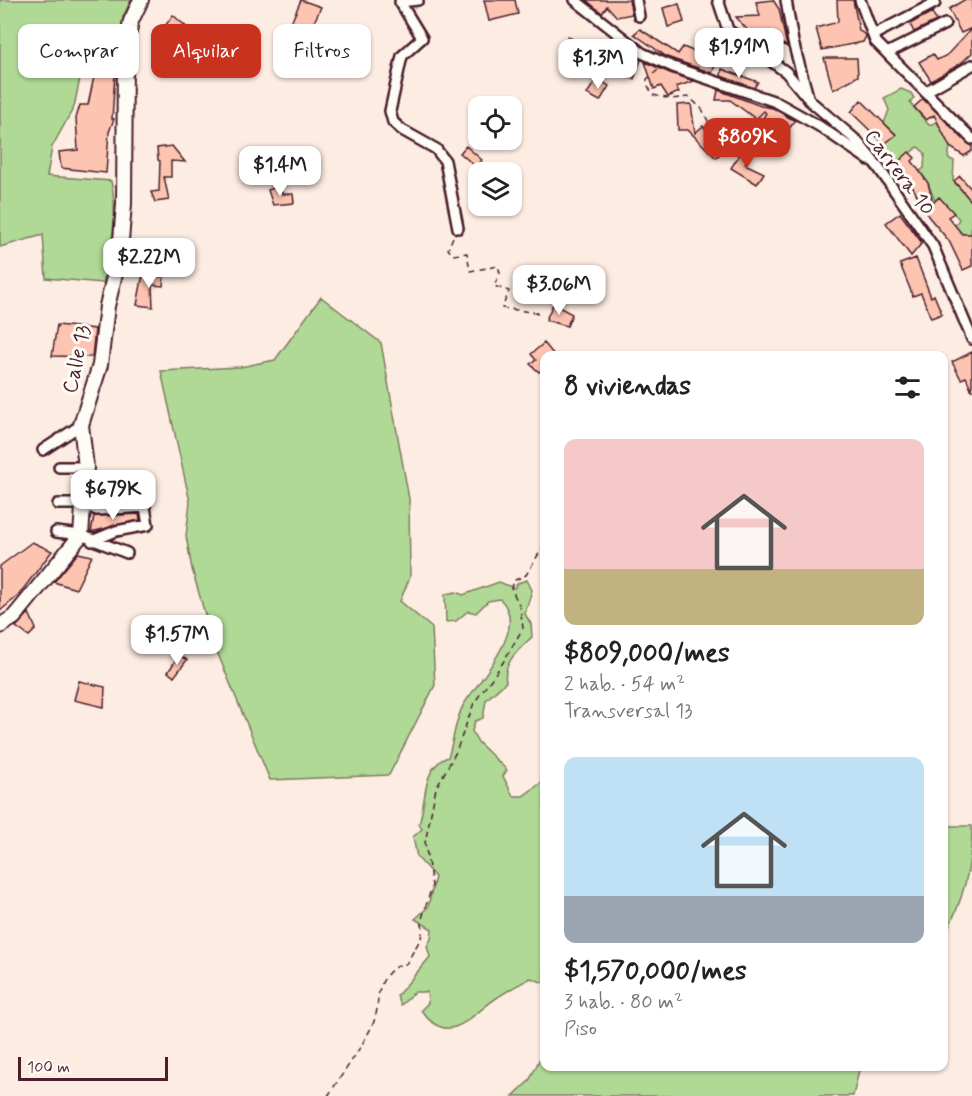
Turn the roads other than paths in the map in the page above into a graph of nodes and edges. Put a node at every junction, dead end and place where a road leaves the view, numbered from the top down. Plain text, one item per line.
1 (141, 0) edge
2 (418, 0) edge
3 (575, 0) edge
4 (636, 0) edge
5 (718, 0) edge
6 (786, 0) edge
7 (860, 0) edge
8 (934, 3) dead end
9 (639, 16) dead end
10 (945, 24) dead end
11 (873, 35) junction
12 (887, 53) junction
13 (972, 65) edge
14 (925, 92) junction
15 (809, 100) junction
16 (971, 137) edge
17 (878, 167) junction
18 (458, 228) road end
19 (972, 339) edge
20 (81, 425) junction
21 (43, 450) dead end
22 (59, 467) dead end
23 (86, 467) junction
24 (58, 504) dead end
25 (83, 504) junction
26 (56, 532) dead end
27 (86, 538) junction
28 (127, 553) dead end
29 (0, 626) edge

1 - 20 street, Calle 13
2 - 18 street
3 - 17 street
4 - 9 street
5 - 15 street, Carrera 10
6 - 15 street
7 - 11 street
8 - 11 street
10 - 12 street
11 - 12 street
12 - 14 street
13 - 14 street
14 - 16 street
15 - 17 street, Carrera 10
17 - 19 street, Carrera 10
20 - 21 street
20 - 23 street, Calle 13
22 - 23 street
23 - 25 street, Calle 13
24 - 25 street
25 - 27 street, Calle 13
25 - 27 street
26 - 27 street
27 - 28 street
27 - 29 street

